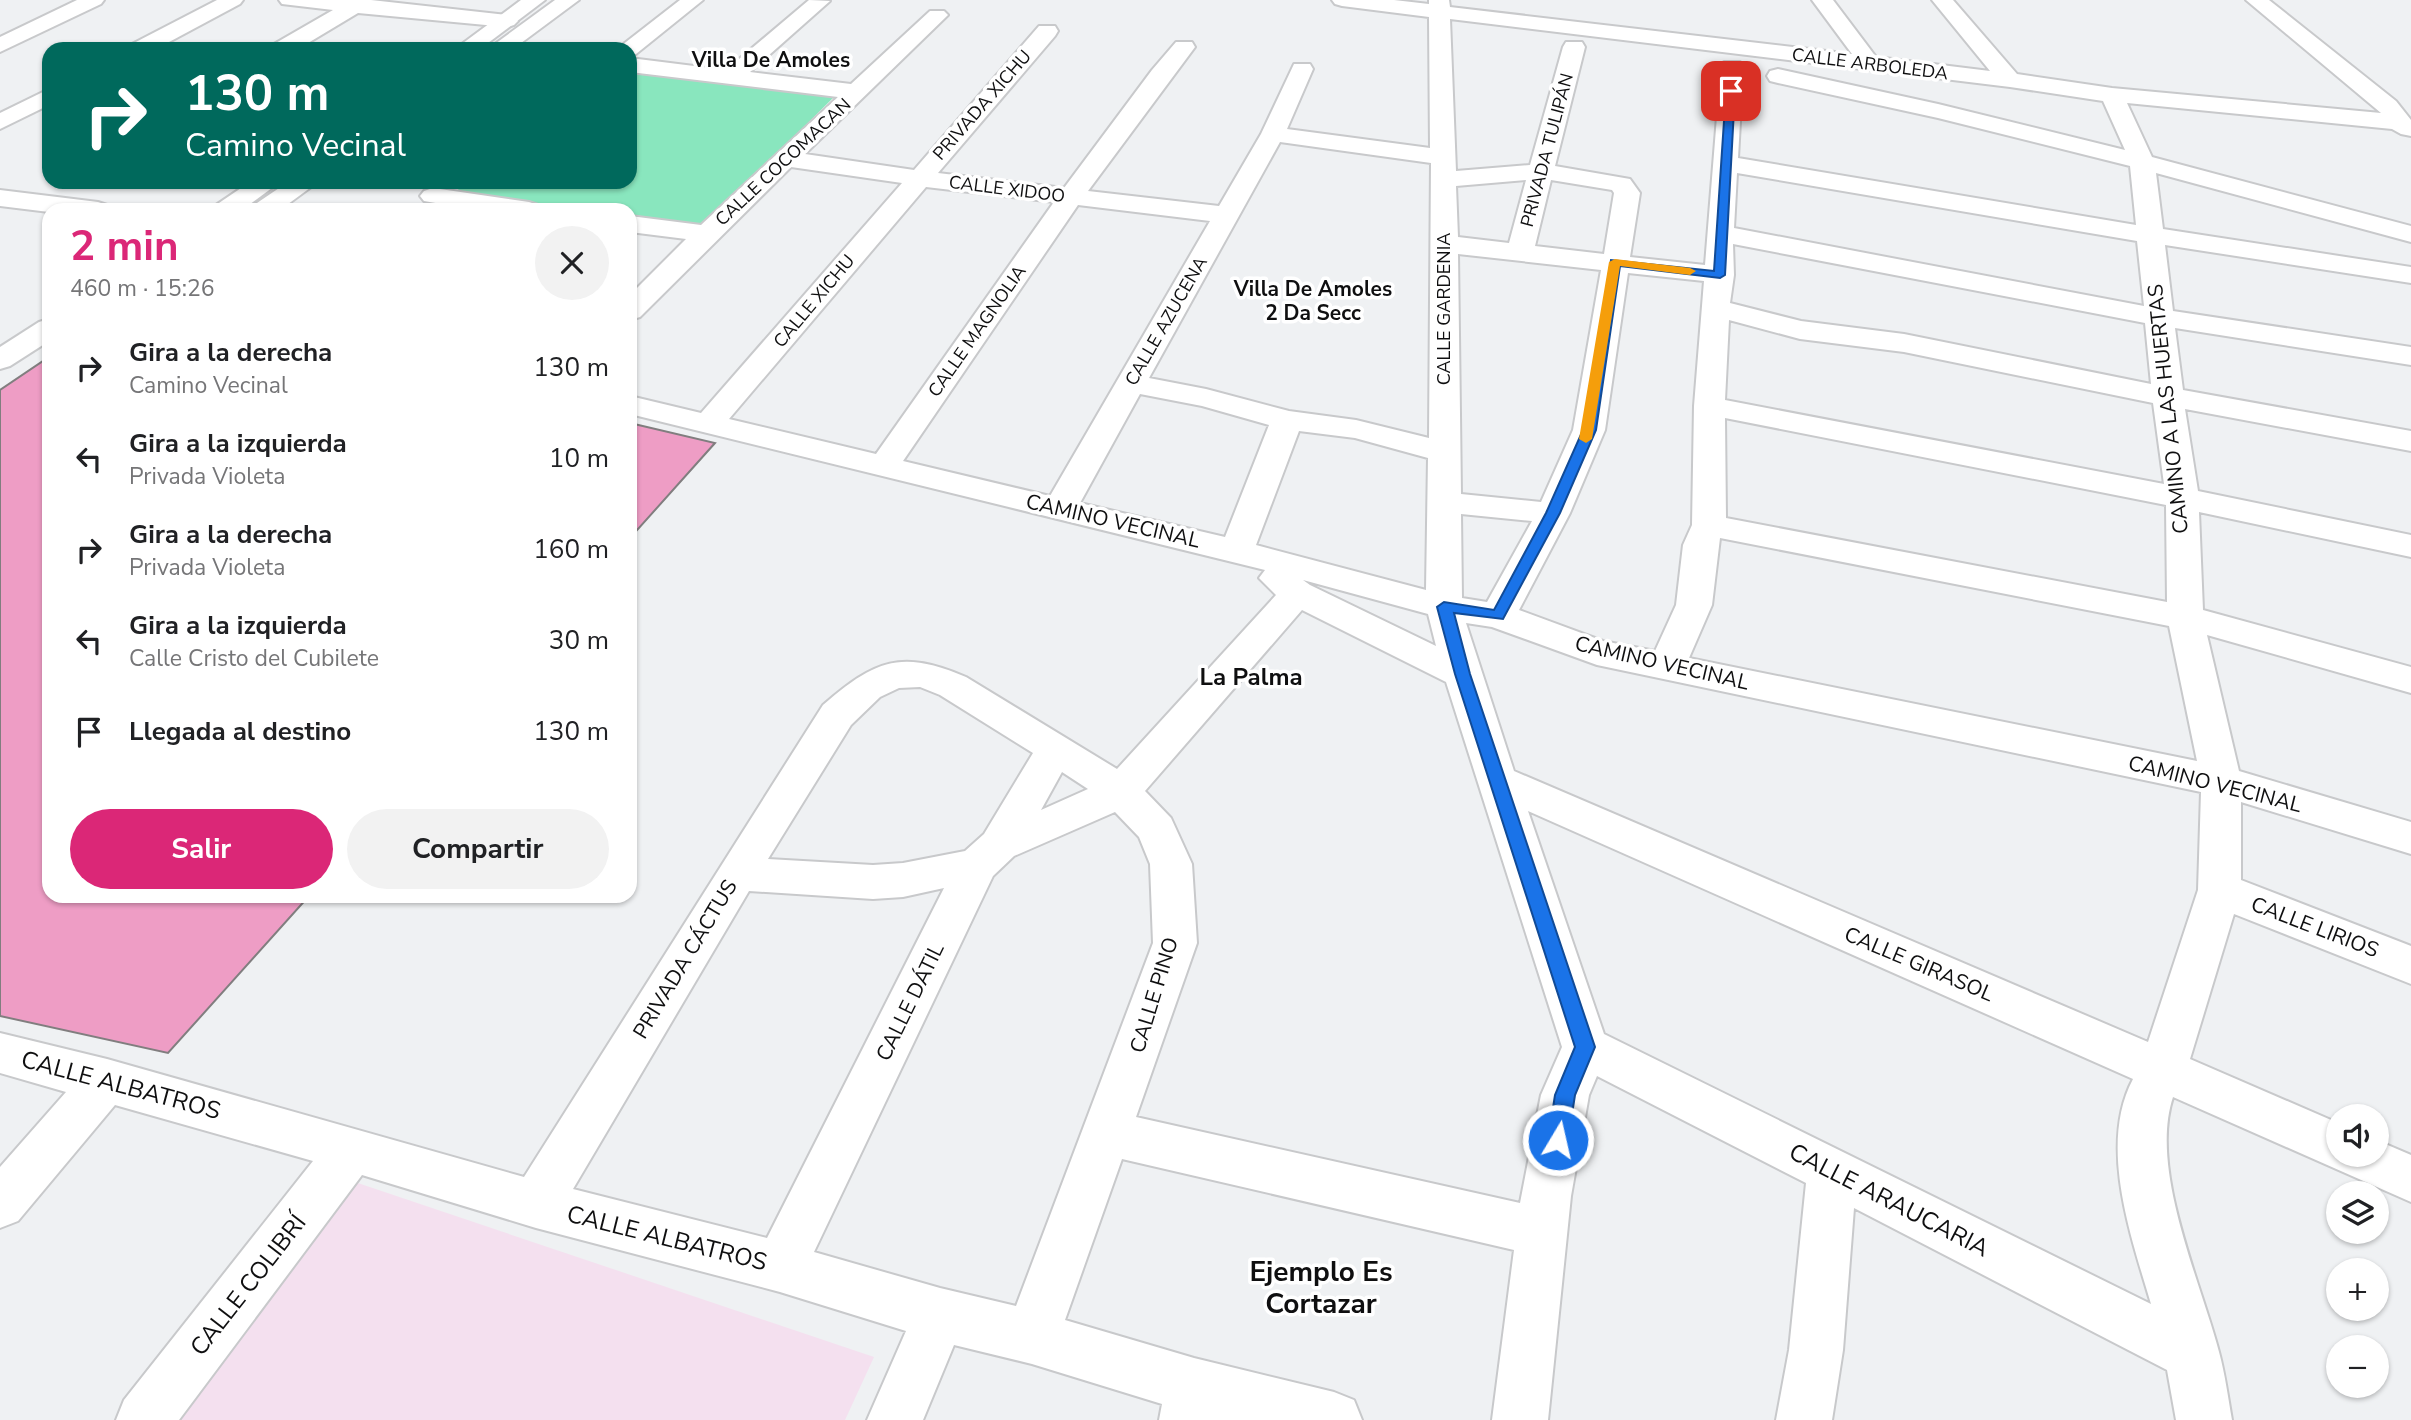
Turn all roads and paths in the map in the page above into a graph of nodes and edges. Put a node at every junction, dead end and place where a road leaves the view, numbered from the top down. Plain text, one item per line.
1 (94, 0) edge
2 (233, 0) edge
3 (289, 0) edge
4 (535, 0) edge
5 (569, 0) edge
6 (693, 0) edge
7 (1342, 0) edge
8 (1822, 0) edge
9 (1942, 0) edge
10 (2256, 0) edge
11 (820, 1) edge
12 (360, 3) edge
13 (1439, 13) edge
14 (937, 15) dead end
15 (507, 21) junction
16 (1047, 31) dead end
17 (153, 42) edge
18 (294, 42) edge
19 (476, 42) edge
20 (509, 42) edge
21 (637, 42) edge
22 (0, 45) edge
23 (1184, 47) dead end
24 (1574, 47) junction
25 (1870, 64) junction
26 (637, 66) edge
27 (1732, 67) junction
28 (1302, 69) dead end
29 (732, 76) junction
30 (2010, 80) junction
31 (858, 92) junction
32 (2112, 95) junction
33 (42, 100) edge
34 (0, 122) edge
35 (2405, 126) edge
36 (1273, 134) junction
37 (788, 159) junction
38 (2142, 161) junction
39 (1727, 164) junction
40 (1444, 169) junction
41 (1542, 170) junction
42 (918, 178) junction
43 (42, 187) edge
44 (256, 189) edge
45 (294, 189) edge
46 (432, 196) edge
47 (1071, 197) junction
48 (12, 199) edge
49 (43, 203) edge
50 (236, 203) edge
51 (274, 203) edge
52 (480, 203) edge
53 (0, 214) edge
54 (1227, 215) junction
55 (637, 225) edge
56 (705, 234) junction
57 (1722, 234) junction
58 (2411, 234) edge
59 (2149, 235) junction
60 (1445, 244) junction
61 (1519, 254) junction
62 (1615, 262) junction
63 (1720, 275) junction
64 (2411, 275) edge
65 (637, 304) edge
66 (1715, 308) junction
67 (2159, 317) junction
68 (42, 333) edge
69 (2411, 356) edge
70 (0, 360) edge
71 (1131, 383) junction
72 (2168, 397) junction
73 (1709, 406) junction
74 (637, 407) edge
75 (1287, 420) junction
76 (709, 423) junction
77 (2411, 441) edge
78 (1443, 452) junction
79 (883, 467) junction
80 (2182, 498) junction
81 (1444, 502) junction
82 (1060, 508) junction
83 (1553, 513) junction
84 (1709, 524) junction
85 (2411, 546) edge
86 (1254, 555) junction
87 (1297, 593) junction
88 (1444, 607) junction
89 (1498, 615) junction
90 (2185, 617) junction
91 (1667, 667) junction
92 (1462, 674) junction
93 (2411, 680) edge
94 (1056, 748) junction
95 (2221, 781) junction
96 (1500, 782) junction
97 (1121, 792) junction
98 (2411, 838) edge
99 (988, 855) junction
100 (737, 874) junction
101 (2220, 890) junction
102 (2411, 965) edge
103 (1585, 1047) junction
104 (0, 1053) edge
105 (2163, 1069) junction
106 (107, 1080) junction
107 (1107, 1133) junction
108 (2326, 1141) edge
109 (352, 1149) junction
110 (2384, 1167) edge
111 (1832, 1171) junction
112 (2411, 1179) edge
113 (0, 1204) edge
114 (536, 1204) junction
115 (1542, 1232) junction
116 (780, 1267) junction
117 (940, 1315) junction
118 (1032, 1336) junction
119 (2192, 1353) junction
120 (1191, 1403) edge
121 (145, 1420) edge
122 (895, 1420) edge
123 (1334, 1420) edge
124 (1520, 1420) edge
125 (1804, 1420) edge
126 (2204, 1420) edge

1 - 22 street
2 - 17 street
3 - 12 street
4 - 15 street
5 - 20 street
6 - 21 street
7 - 13 street, CALLE ARBOLEDA
8 - 25 street
9 - 30 street
10 - 35 street
11 - 29 street
12 - 15 street
12 - 18 street
13 - 24 street
13 - 25 street, CALLE ARBOLEDA
13 - 40 street, CALLE GARDENIA
14 - 31 street, CALLE COCOMACAN
15 - 19 street
16 - 42 street, PRIVADA XICHU
23 - 47 street, CALLE MAGNOLIA
24 - 27 street
24 - 41 street, PRIVADA TULIPÁN
25 - 30 street, CALLE ARBOLEDA
26 - 29 street
27 - 38 street
27 - 39 street
28 - 36 street, CALLE AZUCENA
29 - 31 street
30 - 32 street, CALLE ARBOLEDA
31 - 37 street, CALLE COCOMACAN
32 - 35 street, CALLE ARBOLEDA
32 - 38 street, CAMINO A LAS HUERTAS
33 - 34 street
36 - 40 street
36 - 54 street, CALLE AZUCENA
37 - 42 street, CALLE XIDOO
37 - 56 street, CALLE COCOMACAN
38 - 58 street
38 - 59 street, CAMINO A LAS HUERTAS
39 - 57 street
39 - 59 street
40 - 41 street
40 - 60 street, CALLE GARDENIA
41 - 61 street, PRIVADA TULIPÁN
41 - 62 street
42 - 47 street, CALLE XIDOO
42 - 76 street, CALLE XICHU
43 - 48 street
44 - 50 street
45 - 51 street
46 - 52 street
47 - 54 street, CALLE XIDOO
47 - 79 street, CALLE MAGNOLIA
48 - 49 street
48 - 53 street
54 - 71 street, CALLE AZUCENA
55 - 56 street
56 - 65 street, CALLE COCOMACAN
57 - 63 street
57 - 67 street
59 - 64 street
59 - 67 street, CAMINO A LAS HUERTAS
60 - 61 street
60 - 78 street, CALLE GARDENIA
61 - 62 street
62 - 63 street
62 - 83 street
63 - 66 street
66 - 72 street
66 - 73 street
67 - 69 street
67 - 72 street, CAMINO A LAS HUERTAS
68 - 70 street
71 - 75 street
71 - 82 street, CALLE AZUCENA
72 - 77 street
72 - 80 street, CAMINO A LAS HUERTAS
73 - 80 street
73 - 84 street
74 - 76 street, CAMINO VECINAL
75 - 78 street
75 - 86 street
76 - 79 street, CAMINO VECINAL
78 - 81 street, CALLE GARDENIA
79 - 82 street, CAMINO VECINAL
80 - 85 street
80 - 90 street, CAMINO A LAS HUERTAS
81 - 83 street
81 - 88 street, CALLE GARDENIA
82 - 86 street, CAMINO VECINAL
83 - 89 street
84 - 90 street
84 - 91 street
86 - 87 street
86 - 88 street, CAMINO VECINAL
87 - 92 street
87 - 97 street
88 - 89 street, CAMINO VECINAL
88 - 92 street, CALLE GARDENIA
89 - 91 street, CAMINO VECINAL
90 - 93 street
90 - 95 street, CAMINO A LAS HUERTAS
91 - 95 street, CAMINO VECINAL
92 - 96 street, CALLE GARDENIA
94 - 97 street, CALLE PINO
94 - 99 street, CALLE DÁTIL
94 - 100 street, PRIVADA CÁCTUS
95 - 98 street, CAMINO VECINAL
95 - 101 street, CAMINO A LAS HUERTAS
96 - 103 street, CALLE GARDENIA
96 - 105 street, CALLE GIRASOL
97 - 99 street
97 - 107 street, CALLE PINO
99 - 100 street
99 - 116 street, CALLE DÁTIL
100 - 114 street, PRIVADA CÁCTUS
101 - 102 street, CALLE LIRIOS
101 - 105 street, CAMINO A LAS HUERTAS
103 - 111 street, CALLE ARAUCARIA
103 - 115 street
104 - 106 street, CALLE ALBATROS
105 - 108 street, CALLE GIRASOL
105 - 119 street, CAMINO A LAS HUERTAS
106 - 109 street, CALLE ALBATROS
106 - 113 street
107 - 115 street
107 - 118 street, CALLE PINO
109 - 114 street, CALLE ALBATROS
109 - 121 street, CALLE COLIBRÍ
110 - 112 street
111 - 119 street, CALLE ARAUCARIA
111 - 125 street
114 - 116 street, CALLE ALBATROS
115 - 124 street
116 - 117 street, CALLE ALBATROS
117 - 118 street, CALLE ALBATROS
117 - 122 street
118 - 120 street, CALLE ALBATROS
119 - 126 street, CAMINO A LAS HUERTAS
120 - 123 street, CALLE ALBATROS

